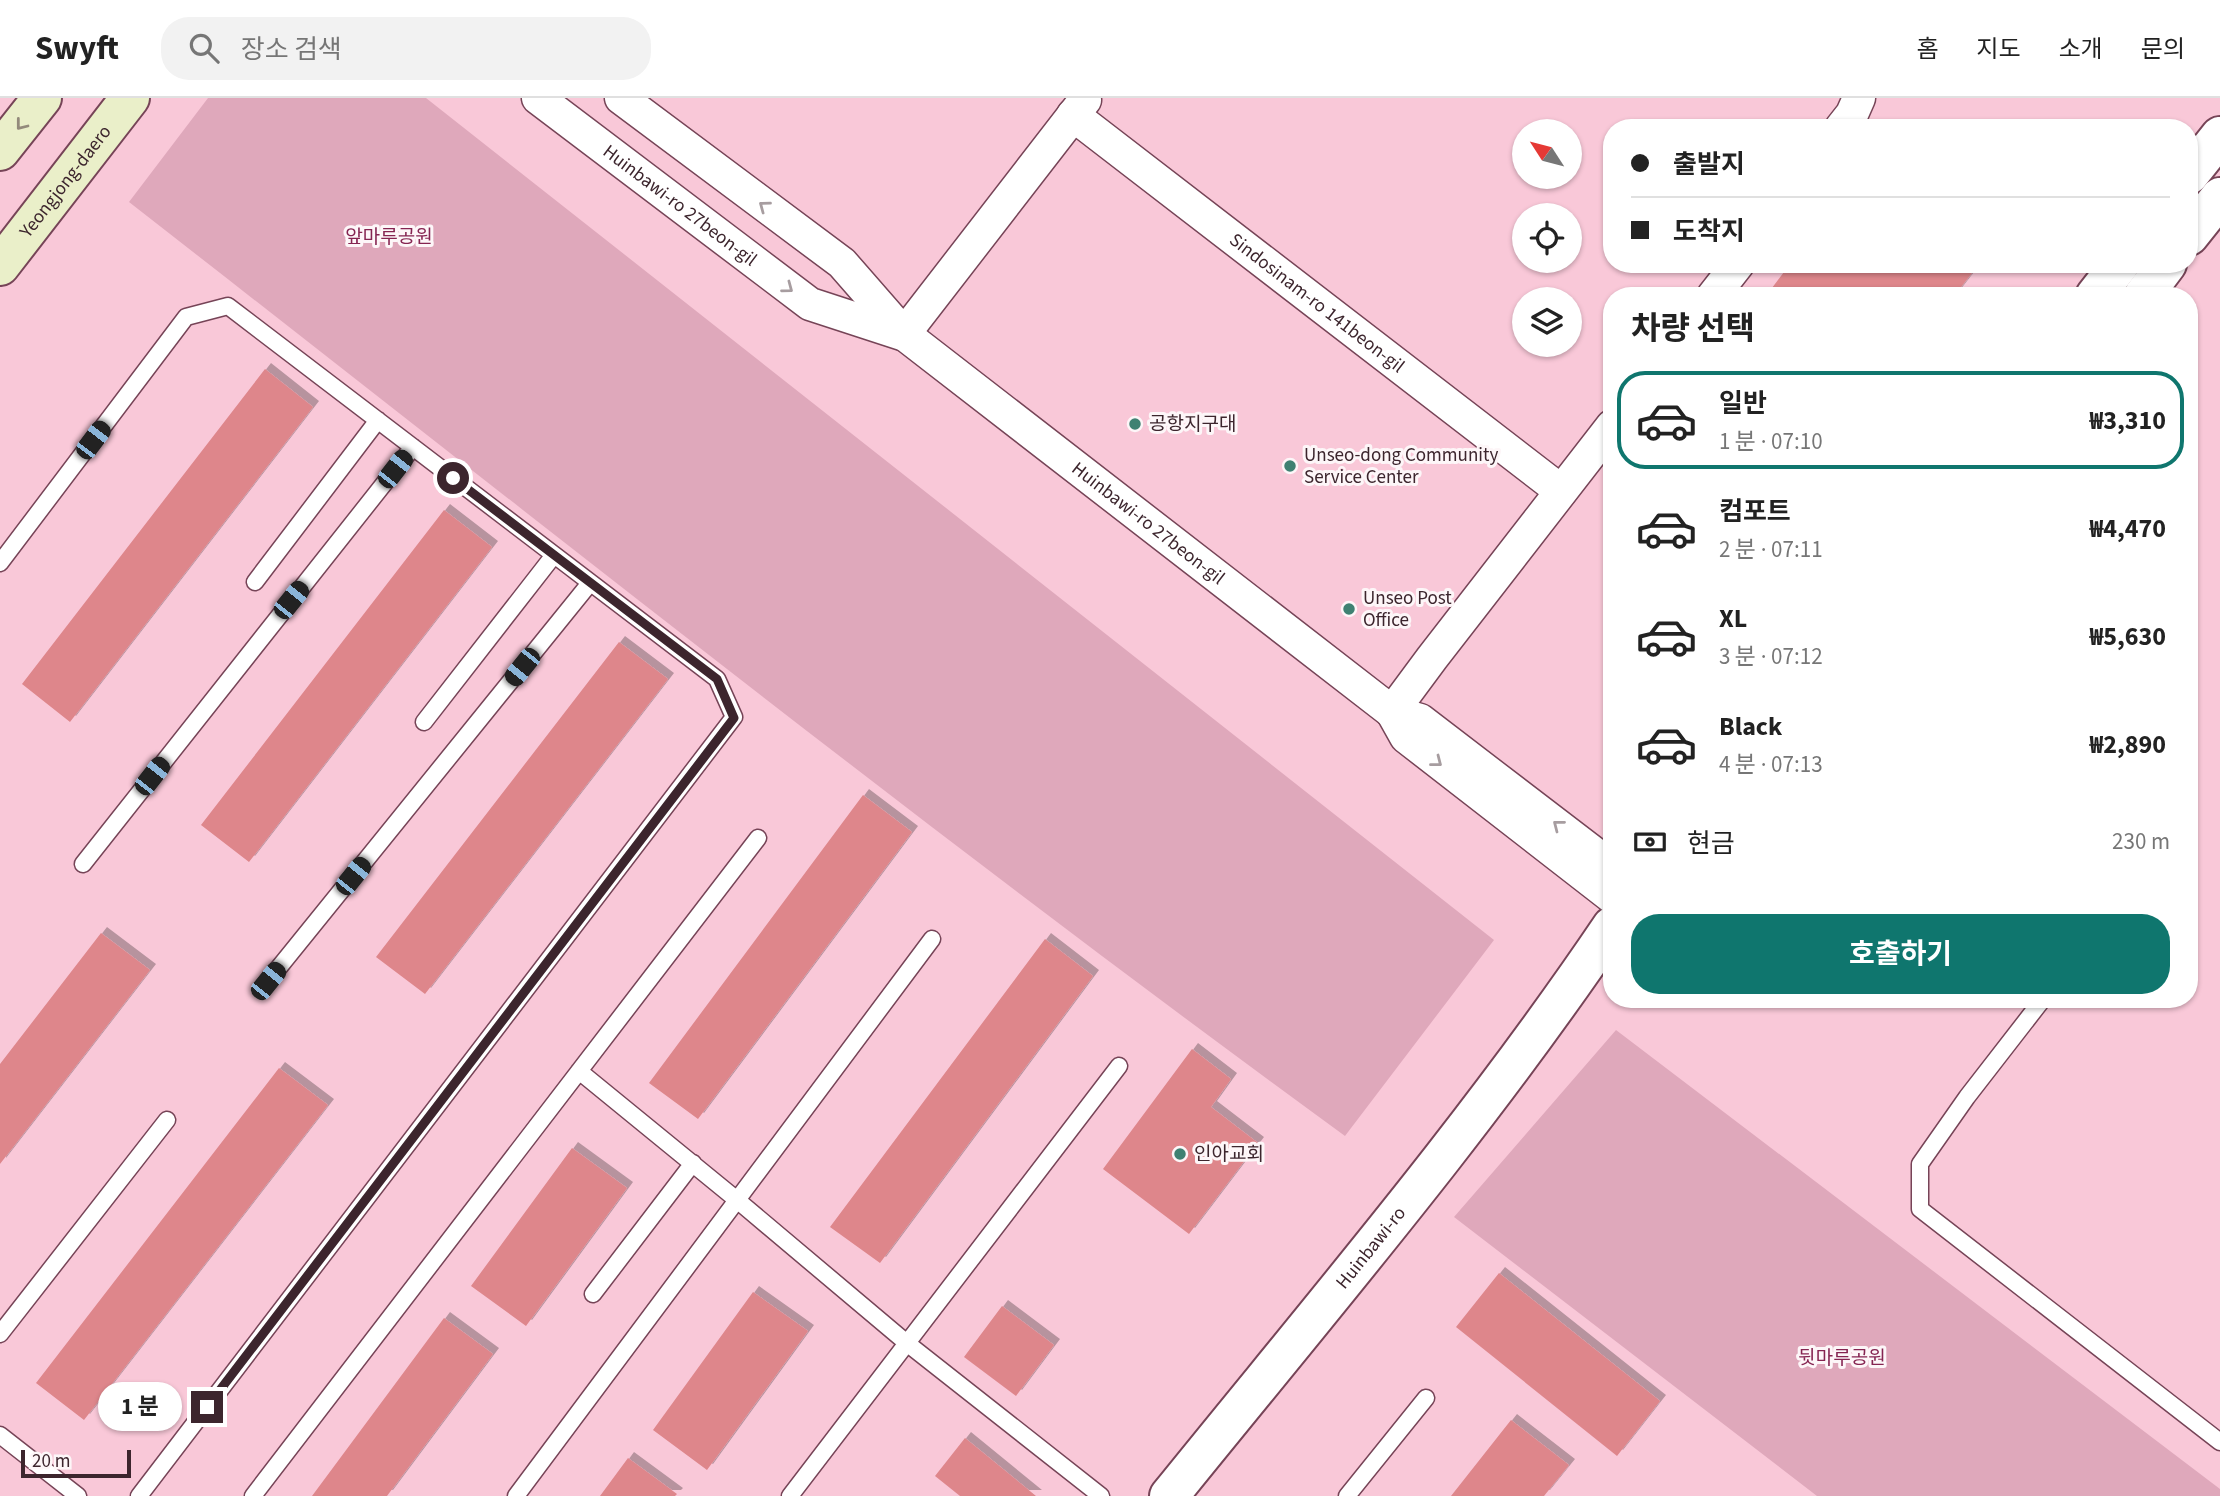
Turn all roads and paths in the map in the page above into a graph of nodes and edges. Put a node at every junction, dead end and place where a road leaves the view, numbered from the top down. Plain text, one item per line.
1 (42, 98) edge
2 (130, 98) edge
3 (538, 98) edge
4 (621, 98) edge
5 (1859, 98) edge
6 (1080, 106) edge
7 (1848, 119) edge
8 (2220, 136) edge
9 (0, 151) edge
10 (2198, 164) edge
11 (2220, 197) edge
12 (2198, 225) edge
13 (0, 266) edge
14 (1731, 273) edge
15 (2113, 273) edge
16 (1720, 287) edge
17 (2102, 287) edge
18 (904, 334) junction
19 (378, 420) junction
20 (1603, 437) edge
21 (413, 447) junction
22 (1561, 491) junction
23 (554, 555) junction
24 (0, 563) edge
25 (256, 582) dead end
26 (590, 583) junction
27 (1392, 712) junction
28 (424, 722) dead end
29 (758, 838) dead end
30 (1603, 860) edge
31 (83, 864) dead end
32 (1603, 890) edge
33 (932, 939) dead end
34 (1603, 939) edge
35 (1603, 957) edge
36 (268, 981) dead end
37 (1567, 993) junction
38 (2036, 1008) edge
39 (1119, 1066) dead end
40 (579, 1071) junction
41 (167, 1120) dead end
42 (693, 1163) junction
43 (737, 1200) junction
44 (593, 1294) dead end
45 (0, 1334) edge
46 (908, 1344) junction
47 (1426, 1398) dead end
48 (0, 1435) edge
49 (2220, 1442) edge
50 (78, 1496) edge
51 (139, 1496) edge
52 (253, 1496) edge
53 (516, 1496) edge
54 (790, 1496) edge
55 (1101, 1496) edge
56 (1169, 1496) edge
57 (1347, 1496) edge

1 -> 9 main road
2 - 13 main road, Yeongjong-daero
3 -> 18 street, Huinbawi-ro 27beon-gil
18 -> 4 street, Huinbawi-ro 27beon-gil
5 - 7 street
6 - 18 street, Sindosinam-ro 141beon-gil
6 - 22 street, Sindosinam-ro 141beon-gil
8 - 10 street
11 - 12 street
14 - 16 street
15 - 17 street
18 - 27 street, Huinbawi-ro 27beon-gil
19 - 21 lane
19 - 24 lane
19 - 25 lane
20 - 22 street
21 - 23 lane
21 - 31 lane
22 - 27 street
23 - 26 lane
23 - 28 lane
26 - 36 lane
26 - 51 lane
30 -> 27 street, Huinbawi-ro 27beon-gil
27 -> 32 street, Huinbawi-ro 27beon-gil
29 - 40 lane
33 - 43 lane
34 - 37 street, Huinbawi-ro
35 - 37 street, Huinbawi-ro
37 - 56 street, Huinbawi-ro
38 - 49 lane
39 - 46 lane
40 - 42 lane
40 - 52 lane
41 - 45 lane
42 - 43 lane
42 - 44 lane
43 - 46 lane
43 - 53 lane
46 - 54 lane
46 - 55 lane
47 - 57 lane
48 - 50 lane

